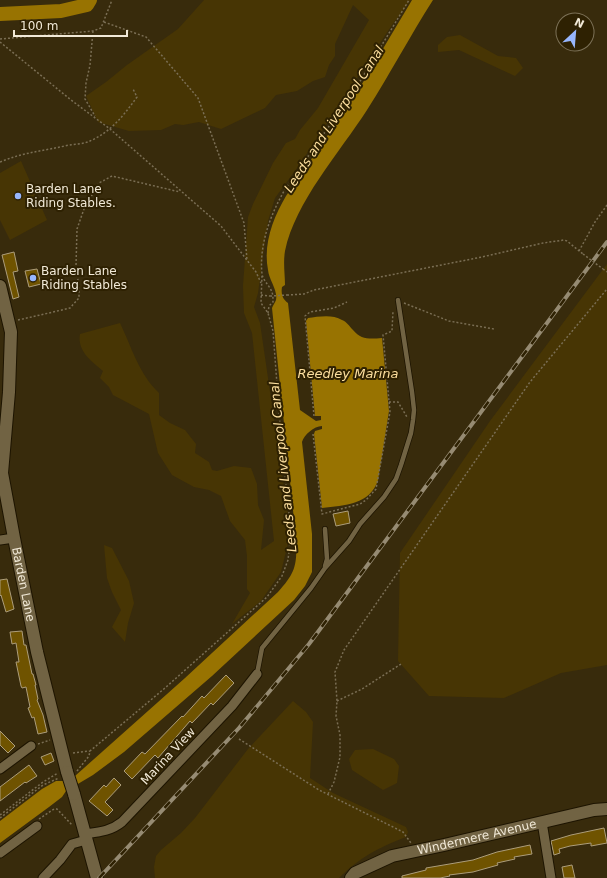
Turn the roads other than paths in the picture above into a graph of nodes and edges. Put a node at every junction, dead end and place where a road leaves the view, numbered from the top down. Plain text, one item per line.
1 (0, 286) edge
2 (398, 300) dead end
3 (325, 529) dead end
4 (14, 538) junction
5 (0, 540) edge
6 (325, 568) junction
7 (257, 674) joint
8 (31, 746) road end
9 (0, 768) edge
10 (607, 809) edge
11 (542, 822) junction
12 (37, 826) road end
13 (83, 839) junction
14 (0, 854) edge
15 (43, 878) edge
16 (97, 878) edge
17 (351, 878) edge
18 (550, 878) edge

1 - 4 street, Barden Lane
2 - 6 lane
3 - 6 lane
4 - 5 street
4 - 13 street, Barden Lane, bridge
6 - 7 lane
7 - 13 street, Marina View
8 - 9 street
10 - 11 street, Windermere Avenue
11 - 17 street, Windermere Avenue
11 - 18 street
12 - 14 street
13 - 15 street
13 - 16 street, Barden Lane

